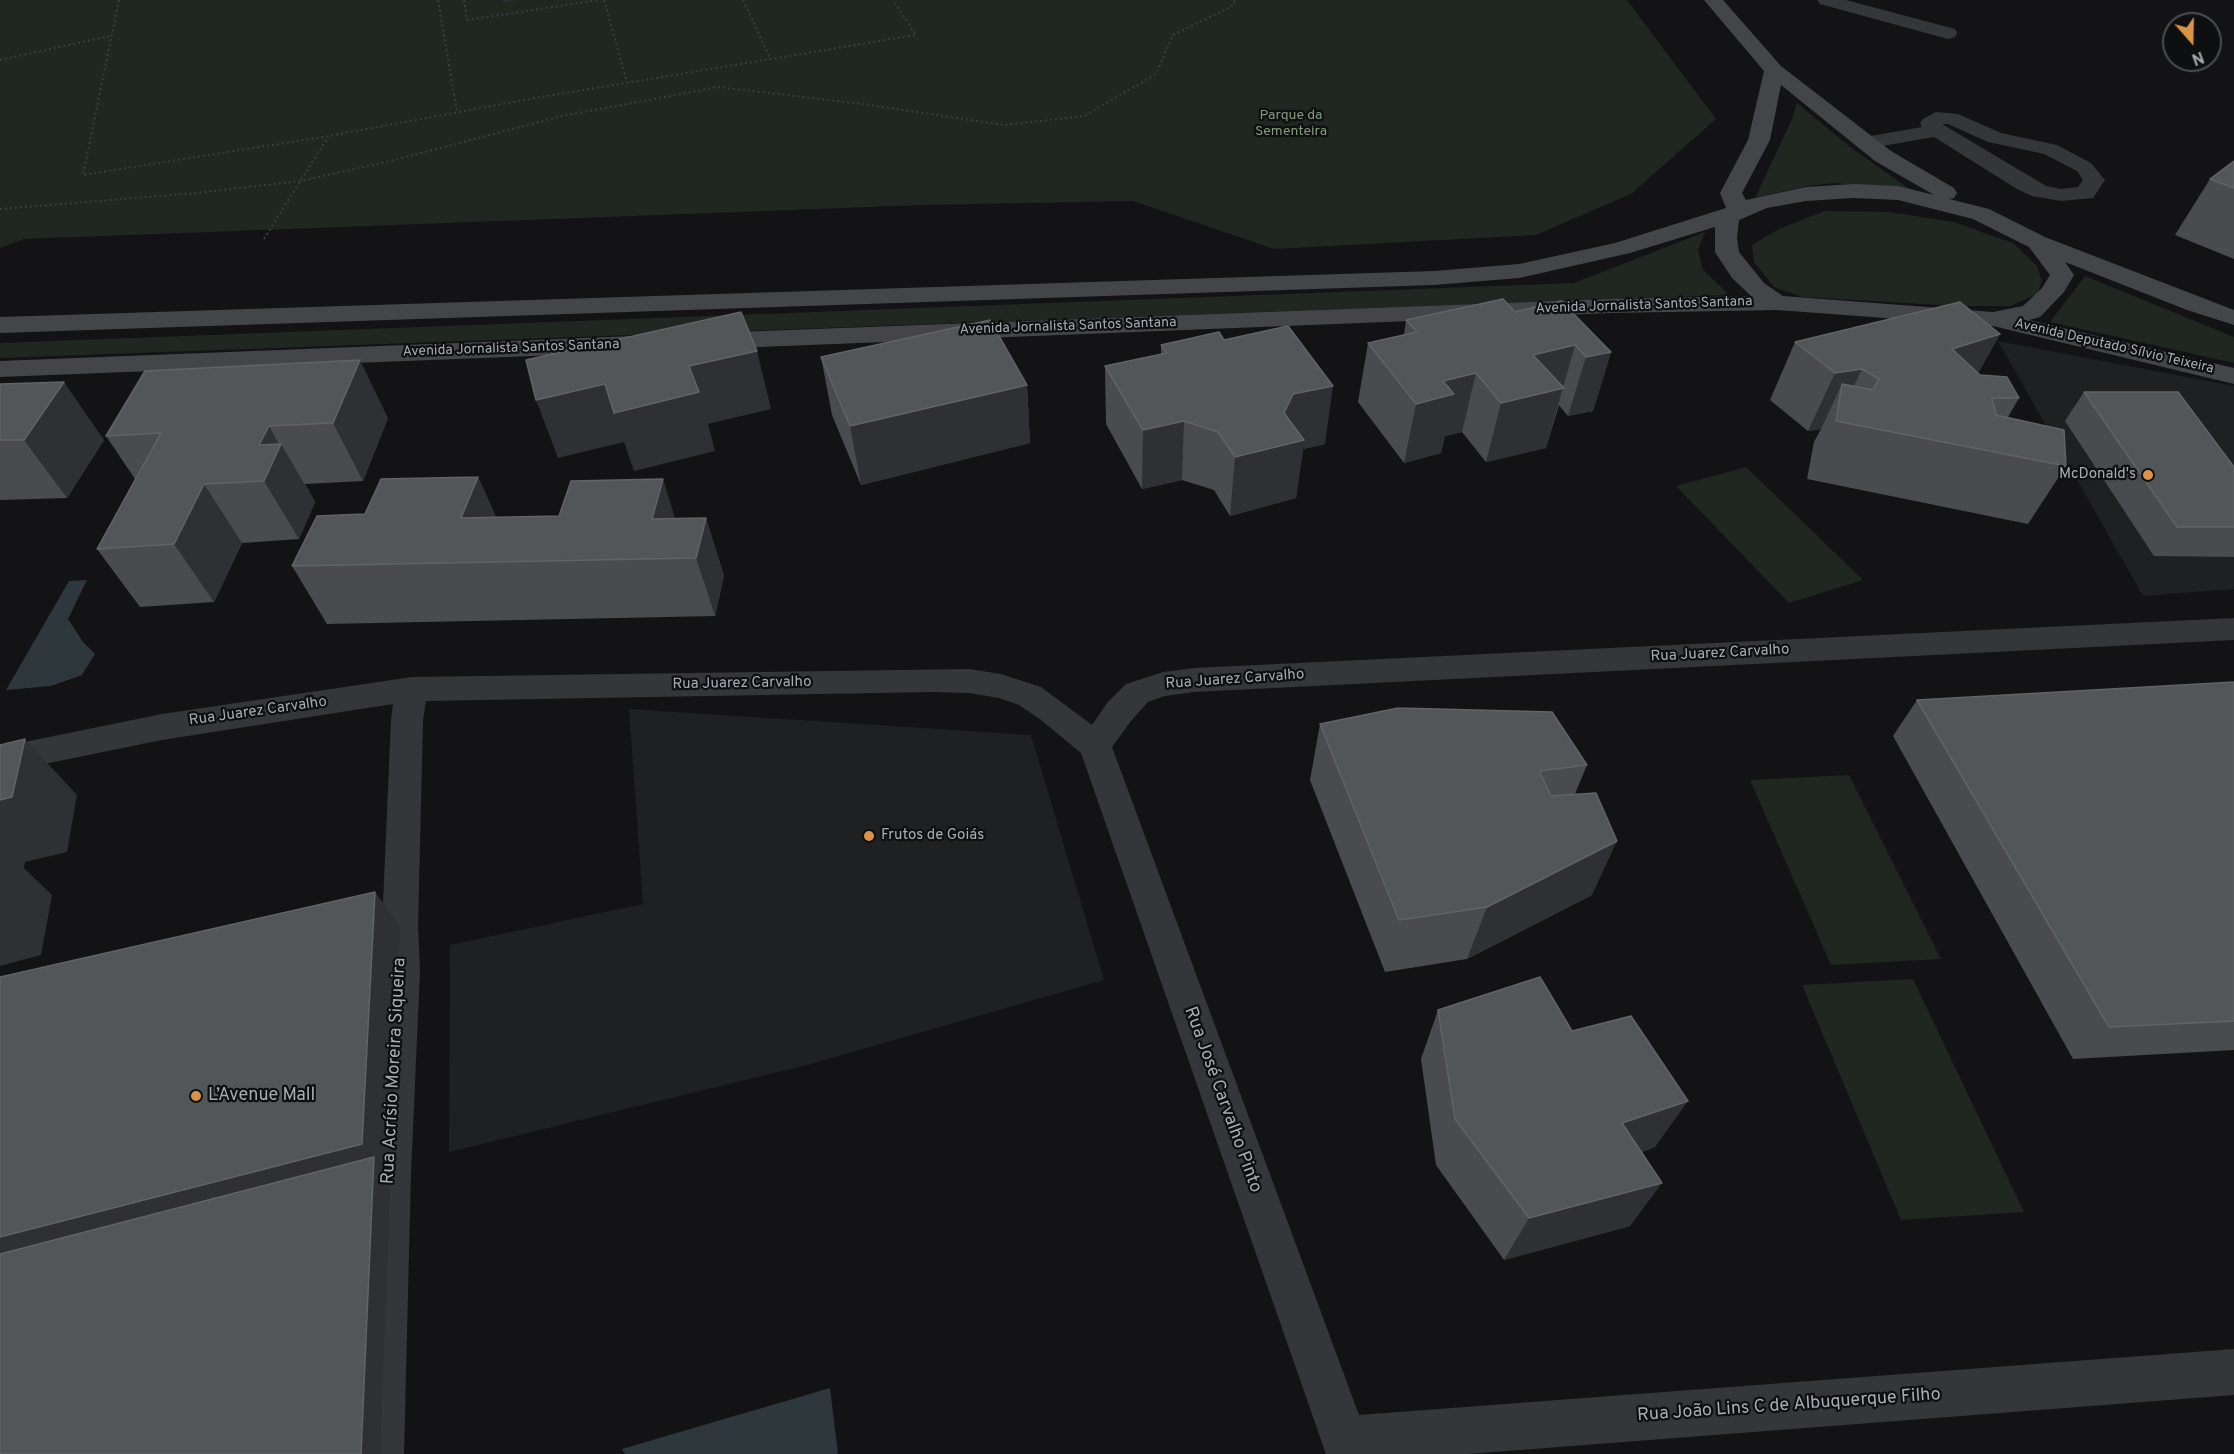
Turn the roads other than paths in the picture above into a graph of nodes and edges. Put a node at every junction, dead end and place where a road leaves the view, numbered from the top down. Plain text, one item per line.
1 (1713, 0) edge
2 (1826, 0) edge
3 (1948, 33) dead end
4 (1774, 70) junction
5 (1937, 130) junction
6 (1865, 143) junction
7 (1734, 214) junction
8 (1982, 214) junction
9 (2037, 242) junction
10 (1777, 303) junction
11 (2234, 318) edge
12 (1993, 319) junction
13 (0, 325) edge
14 (0, 369) edge
15 (2234, 376) edge
16 (2234, 629) edge
17 (412, 689) junction
18 (1095, 746) junction
19 (0, 760) edge
20 (2234, 1372) edge
21 (1347, 1447) edge
22 (380, 1454) edge

1 - 4 main road
2 - 3 lane
4 - 6 main road
4 - 7 main road
5 - 5 lane
5 - 6 lane
6 - 8 main road
7 - 8 main road
7 - 10 main road
7 - 13 main road
8 - 9 main road
9 - 11 main road
9 - 12 main road
10 - 12 main road, Avenida Jornalista Santos Santana
10 - 14 main road, Avenida Jornalista Santos Santana
12 - 15 main road, Avenida Deputado Sílvio Teixeira
16 - 18 street, Rua Juarez Carvalho
17 - 18 street, Rua Juarez Carvalho
17 - 19 street, Rua Juarez Carvalho
17 - 22 street, Rua Acrísio Moreira Siqueira
18 - 21 street, Rua José Carvalho Pinto
20 - 21 street, Rua João Lins C de Albuquerque Filho

